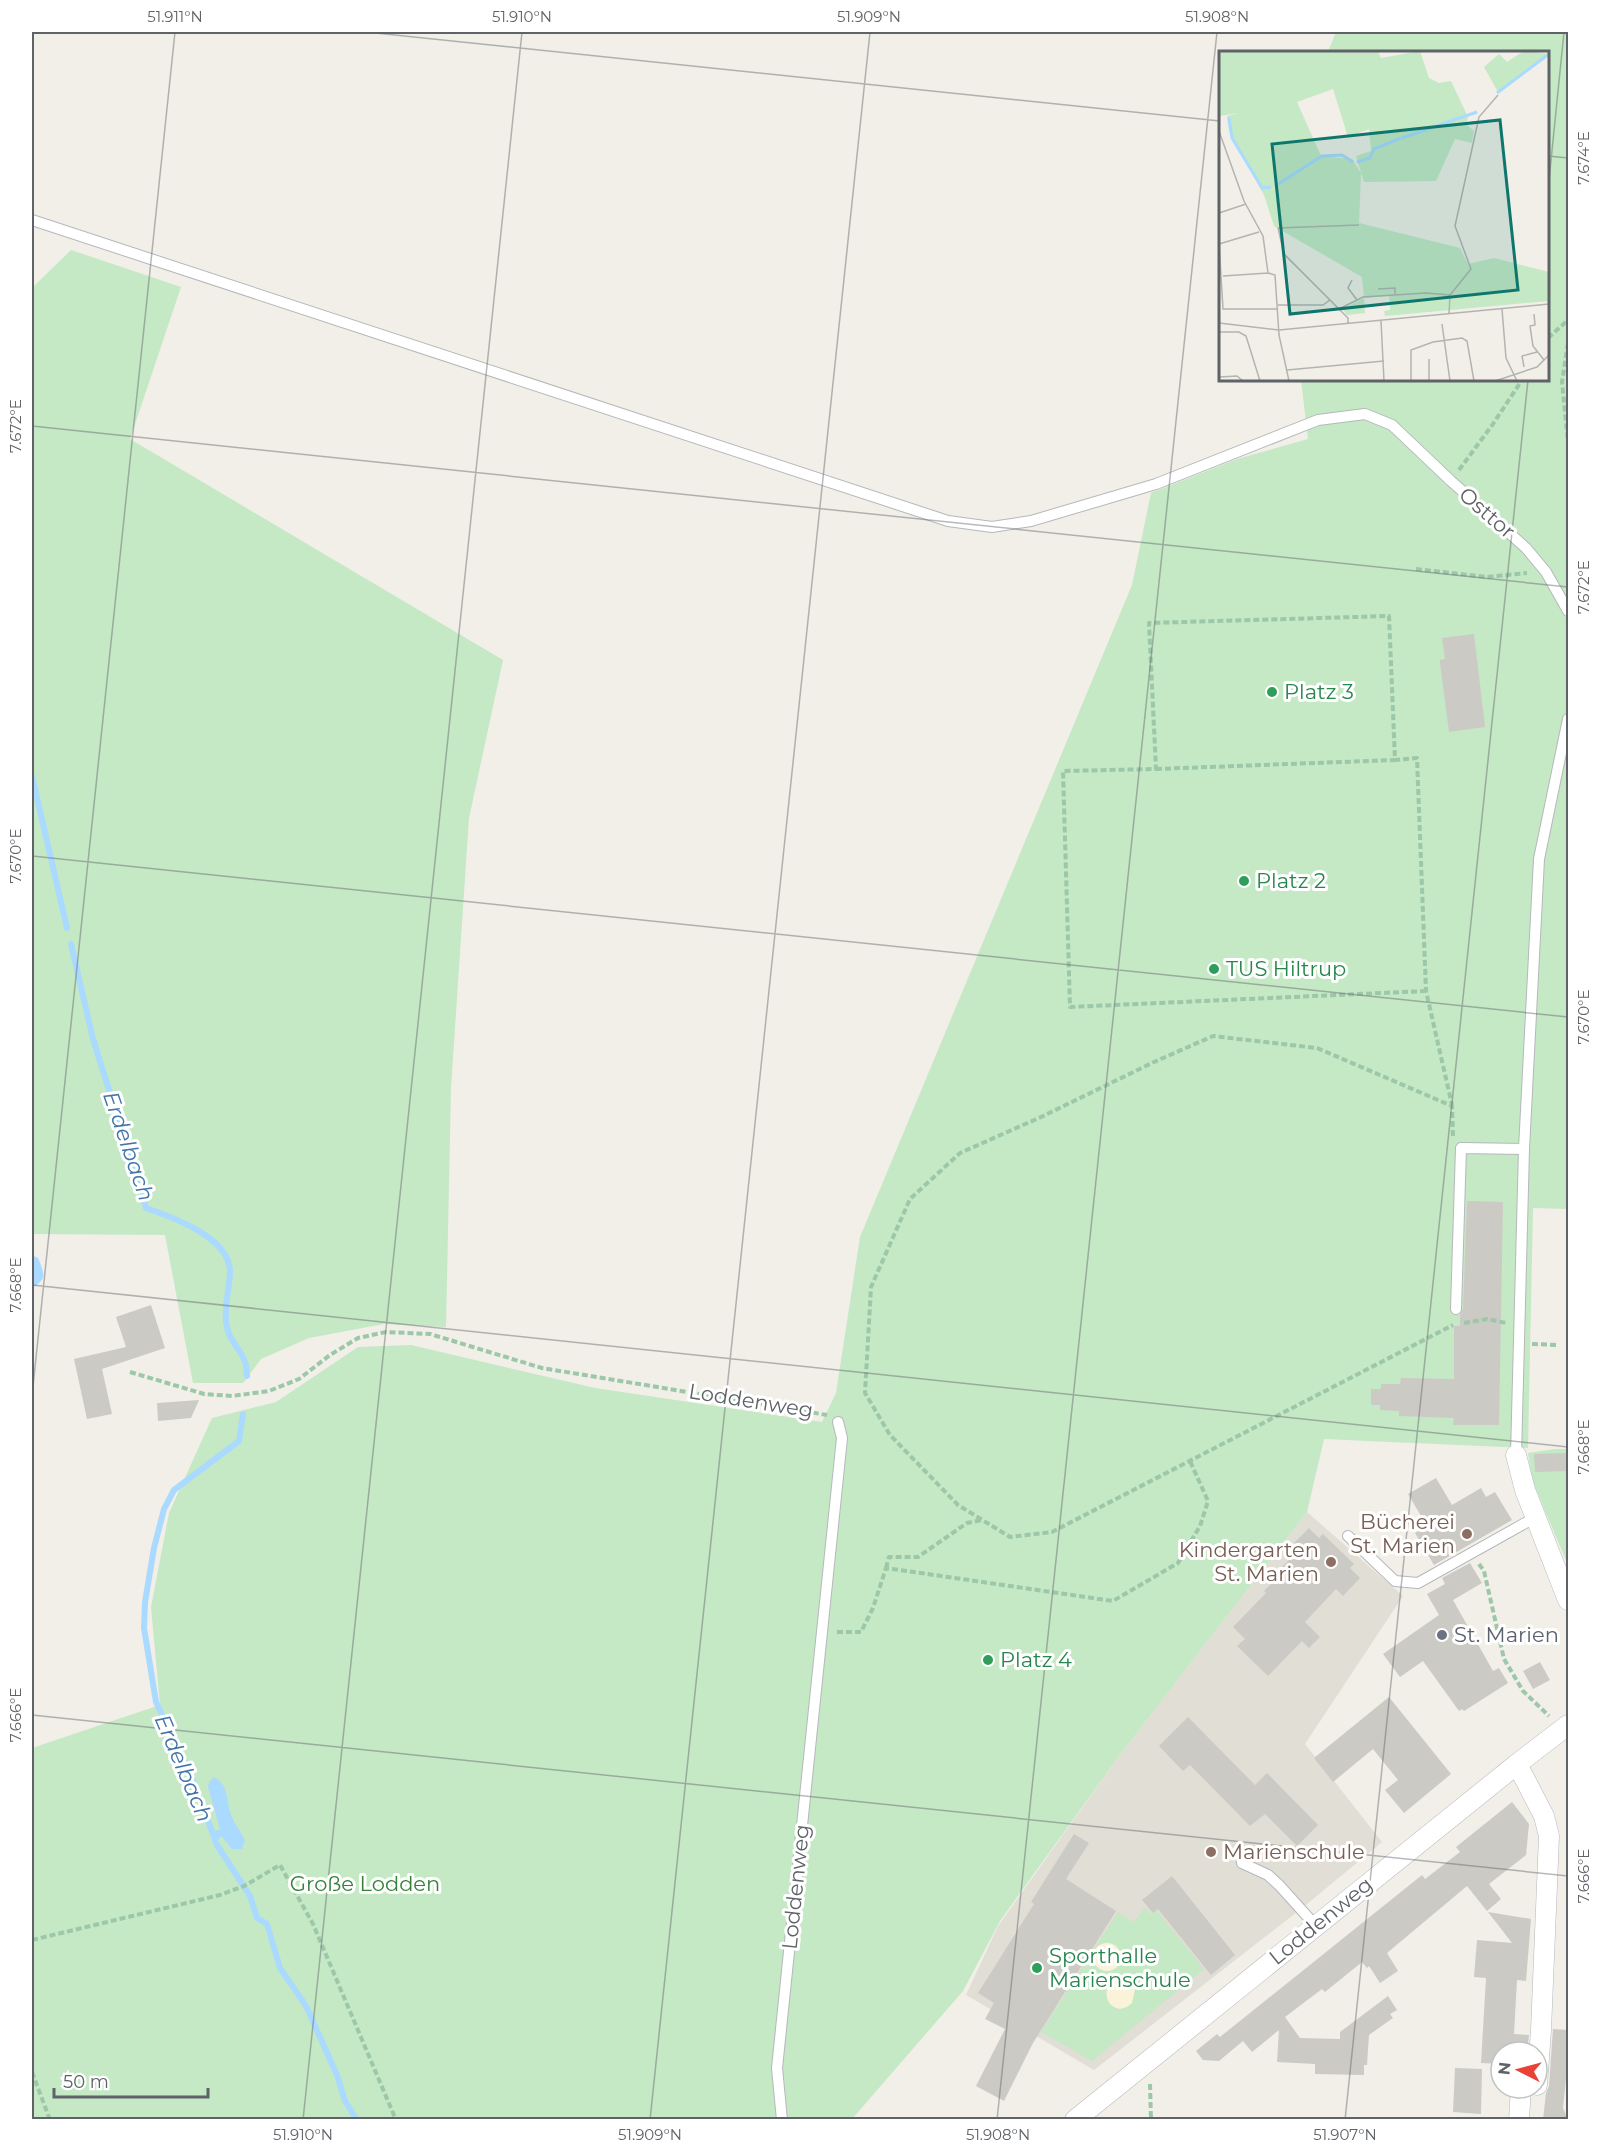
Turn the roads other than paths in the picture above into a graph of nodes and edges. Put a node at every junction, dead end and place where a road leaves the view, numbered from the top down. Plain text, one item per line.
1 (32, 219) edge
2 (1569, 611) edge
3 (1569, 719) edge
4 (1524, 1149) junction
5 (1453, 1312) road end
6 (838, 1422) road end
7 (1516, 1455) joint
8 (1536, 1517) junction
9 (1348, 1536) dead end
10 (1569, 1600) edge
11 (1566, 1728) edge
12 (1517, 1764) junction
13 (1242, 1863) dead end
14 (1316, 1926) junction
15 (1540, 2040) edge
16 (1520, 2100) edge
17 (782, 2120) edge
18 (1075, 2120) edge
19 (1519, 2120) edge

1 - 2 lane, Osttor
3 - 4 lane
4 - 5 lane
4 - 7 lane
6 - 17 lane, Loddenweg
7 - 8 street
8 - 9 lane
8 - 10 street
11 - 12 street, Loddenweg
12 - 14 street, Loddenweg
12 - 15 street
13 - 14 lane
14 - 18 street, Loddenweg
16 - 19 street

